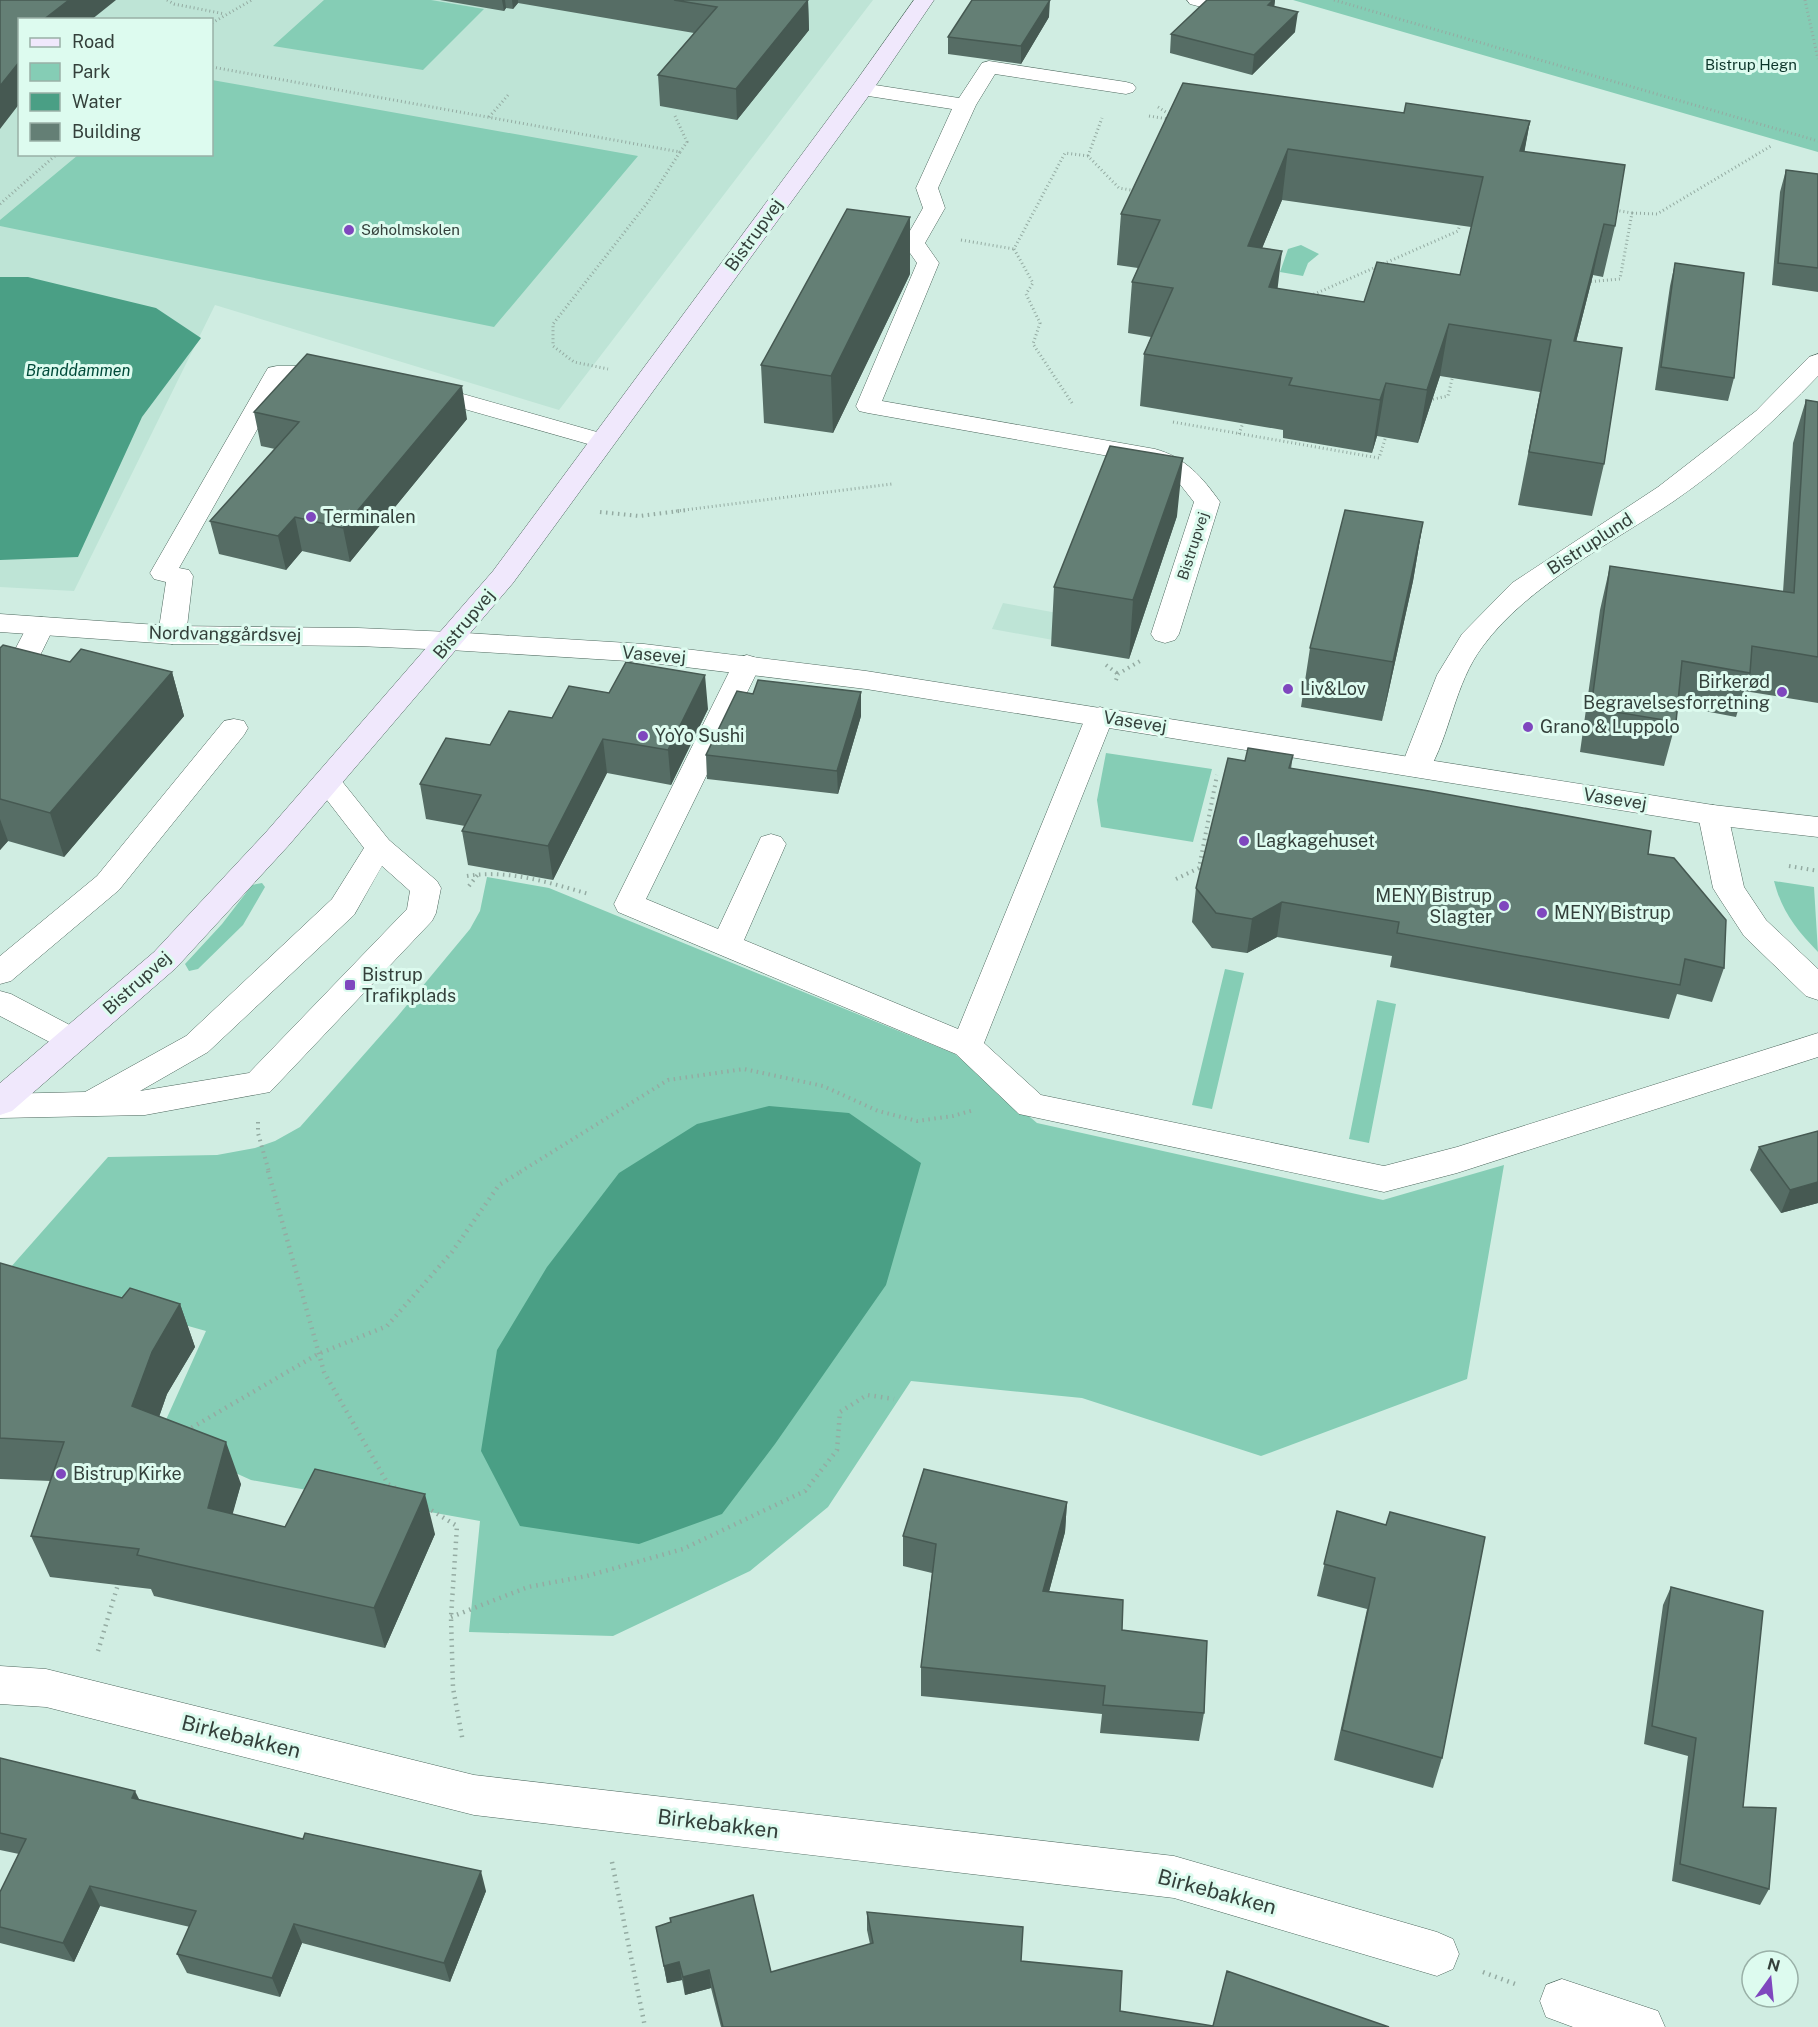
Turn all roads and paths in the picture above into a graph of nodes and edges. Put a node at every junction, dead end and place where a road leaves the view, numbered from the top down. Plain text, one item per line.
1 (167, 0) edge
2 (252, 0) edge
3 (924, 0) edge
4 (1334, 0) edge
5 (1805, 0) edge
6 (225, 14) junction
7 (213, 22) edge
8 (1818, 59) edge
9 (213, 67) edge
10 (1126, 88) dead end
11 (862, 89) junction
12 (509, 94) dead end
13 (965, 105) junction
14 (1104, 115) dead end
15 (1142, 115) dead end
16 (675, 116) edge
17 (489, 117) junction
18 (1179, 121) edge
19 (1818, 141) edge
20 (1771, 146) dead end
21 (680, 152) junction
22 (55, 156) edge
23 (1088, 156) junction
24 (1140, 191) edge
25 (0, 204) edge
26 (1611, 209) edge
27 (1463, 211) edge
28 (1632, 213) junction
29 (920, 234) junction
30 (1014, 249) junction
31 (1580, 283) edge
32 (1321, 298) edge
33 (1818, 362) edge
34 (1454, 373) edge
35 (358, 376) edge
36 (649, 378) junction
37 (401, 384) edge
38 (1427, 400) edge
39 (1072, 403) dead end
40 (1246, 413) edge
41 (1162, 420) dead end
42 (1389, 428) edge
43 (1239, 434) junction
44 (602, 441) junction
45 (892, 484) dead end
46 (555, 506) junction
47 (0, 623) edge
48 (41, 626) junction
49 (1165, 634) dead end
50 (172, 635) junction
51 (450, 641) junction
52 (1140, 661) dead end
53 (747, 664) junction
54 (1106, 665) dead end
55 (0, 687) edge
56 (1100, 716) junction
57 (234, 728) dead end
58 (1225, 736) junction
59 (1416, 766) junction
60 (327, 782) junction
61 (1713, 815) junction
62 (1818, 827) edge
63 (771, 844) dead end
64 (379, 847) junction
65 (480, 872) edge
66 (1176, 879) dead end
67 (549, 884) edge
68 (726, 945) junction
69 (0, 973) edge
70 (1818, 988) edge
71 (0, 1002) edge
72 (72, 1040) junction
73 (967, 1046) junction
74 (1818, 1046) edge
75 (259, 1083) junction
76 (0, 1103) edge
77 (90, 1104) junction
78 (980, 1108) dead end
79 (318, 1354) junction
80 (894, 1399) dead end
81 (177, 1436) edge
82 (398, 1490) edge
83 (418, 1502) edge
84 (121, 1574) edge
85 (451, 1617) junction
86 (0, 1685) edge
87 (85, 1698) junction
88 (474, 1795) junction
89 (602, 1811) junction
90 (1437, 1954) joint
91 (1562, 2001) joint
92 (645, 2027) edge
93 (1642, 2027) edge

1 - 6 path
2 - 6 path
3 - 11 main road, Bistrupvej
4 - 19 path
5 - 8 path
6 - 7 path
9 - 17 path
10 - 13 lane
11 - 13 lane
11 - 36 main road, Bistrupvej
12 - 17 path
13 - 29 lane
14 - 23 path
15 - 18 path
16 - 21 path
17 - 21 path
20 - 28 path
21 - 36 path
22 - 25 path
23 - 24 path
23 - 30 path
26 - 28 path
27 - 32 path
28 - 31 path
29 - 30 path
29 - 49 lane, Bistrupvej
30 - 39 path
33 - 59 street, Bistruplund
34 - 38 path
35 - 50 lane
36 - 44 main road, Bistrupvej
37 - 44 lane
40 - 43 path
41 - 43 path
42 - 43 path
44 - 46 main road, Bistrupvej
45 - 46 path
46 - 51 main road, Bistrupvej
47 - 48 street, Nordvanggårdsvej
48 - 50 street, Nordvanggårdsvej
48 - 55 lane
50 - 51 street, Nordvanggårdsvej
51 - 53 street, Vasevej
51 - 60 main road, Bistrupvej
52 - 54 path
53 - 56 street, Vasevej
53 - 68 lane
56 - 58 street, Vasevej
56 - 73 lane
57 - 69 lane
58 - 59 street, Vasevej
58 - 66 path
59 - 61 street, Vasevej
60 - 64 lane
60 - 72 main road, Bistrupvej
61 - 62 street, Vasevej
61 - 70 street
63 - 68 lane
64 - 75 lane
64 - 77 lane
65 - 67 path
68 - 73 lane
71 - 72 lane
72 - 76 main road, Bistrupvej
73 - 74 lane
75 - 77 lane
75 - 79 path
76 - 77 lane
78 - 79 path
79 - 81 path
79 - 82 path
80 - 85 path
83 - 85 path
84 - 87 path
85 - 88 path
86 - 87 street, Birkebakken
87 - 88 street, Birkebakken
88 - 89 street, Birkebakken
89 - 90 street, Birkebakken
89 - 92 path
90 - 91 path
91 - 93 street

